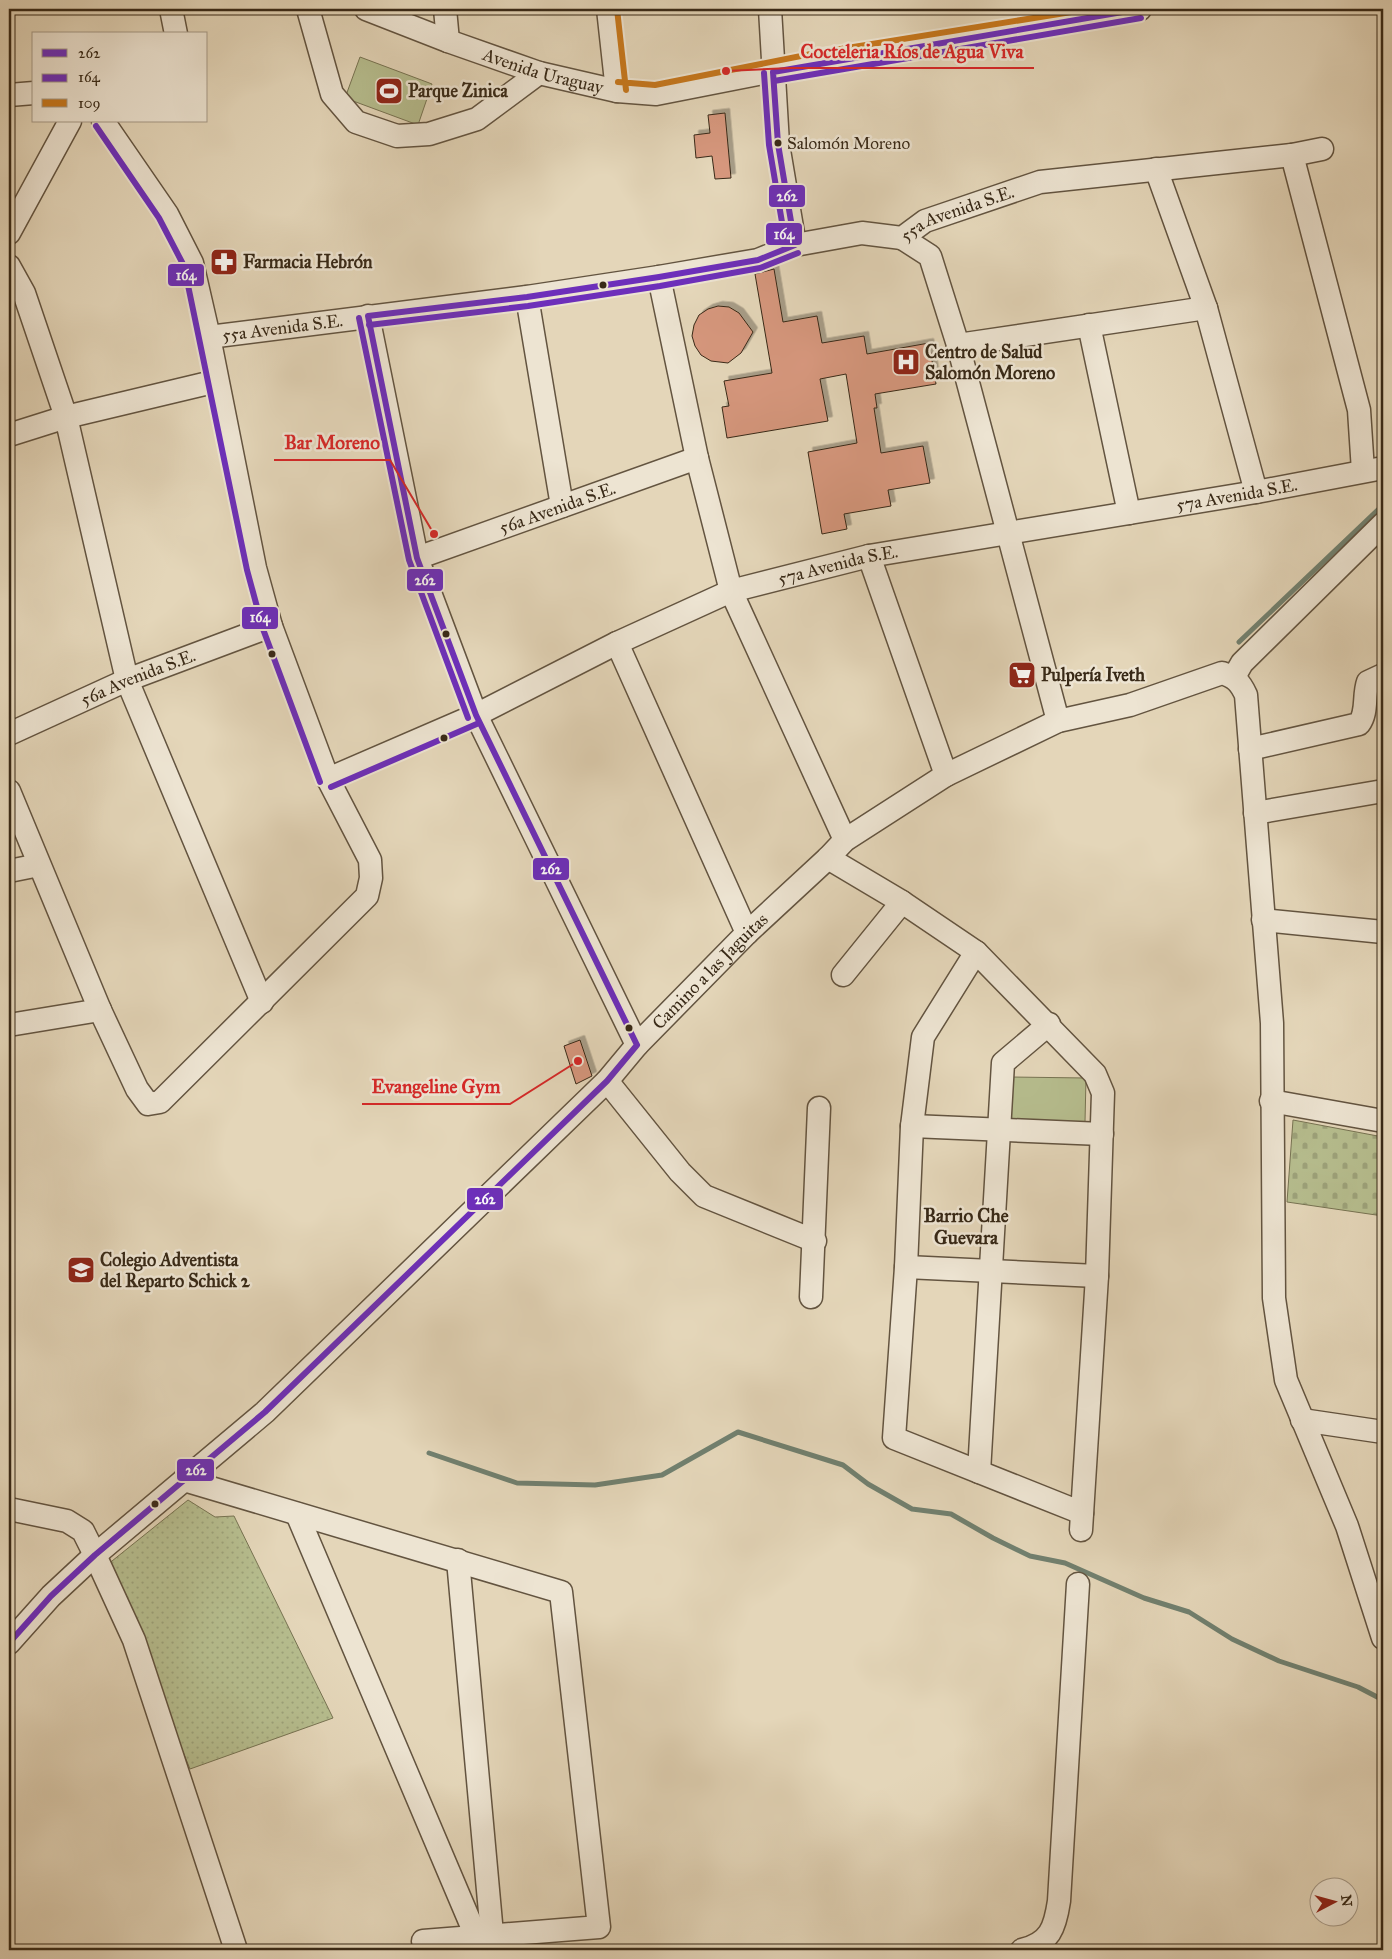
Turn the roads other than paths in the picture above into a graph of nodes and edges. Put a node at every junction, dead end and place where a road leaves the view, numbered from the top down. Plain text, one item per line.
1 (171, 9) edge
2 (308, 9) edge
3 (366, 9) edge
4 (445, 9) edge
5 (608, 9) edge
6 (770, 9) edge
7 (1140, 9) edge
8 (176, 32) edge
9 (448, 42) junction
10 (773, 72) junction
11 (539, 73) junction
12 (617, 91) junction
13 (32, 93) edge
14 (9, 95) edge
15 (69, 122) edge
16 (104, 122) edge
17 (1322, 149) dead end
18 (1292, 155) junction
19 (1156, 169) junction
20 (9, 233) edge
21 (902, 238) junction
22 (795, 245) junction
23 (9, 266) edge
24 (659, 277) junction
25 (527, 297) junction
26 (1206, 308) junction
27 (368, 316) junction
28 (1089, 325) junction
29 (210, 337) junction
30 (958, 345) junction
31 (217, 382) junction
32 (66, 417) junction
33 (9, 435) edge
34 (697, 458) junction
35 (1373, 470) edge
36 (1256, 492) junction
37 (562, 506) junction
38 (1129, 512) junction
39 (1383, 524) edge
40 (1006, 533) junction
41 (869, 556) junction
42 (417, 558) junction
43 (731, 591) junction
44 (271, 626) junction
45 (616, 643) junction
46 (1383, 675) edge
47 (1234, 677) junction
48 (127, 680) junction
49 (476, 715) junction
50 (1058, 721) junction
51 (9, 734) edge
52 (1250, 749) junction
53 (946, 775) junction
54 (328, 779) junction
55 (9, 791) edge
56 (1383, 791) edge
57 (1255, 813) junction
58 (845, 840) junction
59 (828, 858) junction
60 (39, 865) junction
61 (9, 871) edge
62 (902, 902) junction
63 (1264, 920) junction
64 (1383, 932) edge
65 (747, 933) junction
66 (976, 952) junction
67 (843, 975) dead end
68 (262, 1002) junction
69 (100, 1010) junction
70 (1048, 1024) junction
71 (9, 1025) edge
72 (637, 1045) junction
73 (607, 1081) junction
74 (1271, 1101) junction
75 (819, 1108) dead end
76 (1383, 1121) edge
77 (912, 1126) junction
78 (999, 1129) junction
79 (1102, 1134) junction
80 (815, 1241) junction
81 (906, 1267) junction
82 (990, 1271) junction
83 (1098, 1276) junction
84 (811, 1297) dead end
85 (1302, 1420) junction
86 (1383, 1432) edge
87 (979, 1472) junction
88 (184, 1480) junction
89 (9, 1509) edge
90 (297, 1514) junction
91 (95, 1555) junction
92 (458, 1560) junction
93 (1078, 1584) dead end
94 (1383, 1638) edge
95 (9, 1643) edge
96 (484, 1935) junction
97 (423, 1941) dead end
98 (1030, 1948) edge
99 (236, 1950) edge

1 - 8 street
2 - 11 street
3 - 9 street, Avenida Uraguay
4 - 9 street
5 - 12 street
6 - 10 street
7 - 10 street, Avenida Uraguay
9 - 11 street, Avenida Uraguay
10 - 12 street, Avenida Uraguay
10 - 22 street
11 - 12 street, Avenida Uraguay
13 - 14 street
15 - 20 street
16 - 29 street
17 - 18 street, 55a Avenida S.E.
18 - 19 street, 55a Avenida S.E.
18 - 35 street
19 - 21 street, 55a Avenida S.E.
19 - 26 street
21 - 22 street, 55a Avenida S.E.
21 - 30 street
22 - 24 street, 55a Avenida S.E.
23 - 32 street
24 - 25 street, 55a Avenida S.E.
24 - 34 street
25 - 27 street, 55a Avenida S.E.
25 - 37 street
26 - 28 street
26 - 36 street
27 - 29 street, 55a Avenida S.E.
27 - 42 street
28 - 30 street
28 - 38 street
29 - 31 street
30 - 40 street
31 - 32 street
31 - 44 street
32 - 33 street
32 - 48 street
34 - 37 street, 56a Avenida S.E.
34 - 43 street
35 - 36 street, 57a Avenida S.E.
36 - 38 street, 57a Avenida S.E.
37 - 42 street, 56a Avenida S.E.
38 - 40 street, 57a Avenida S.E.
39 - 47 street
40 - 41 street, 57a Avenida S.E.
40 - 50 street
41 - 43 street, 57a Avenida S.E.
41 - 53 street
42 - 49 street
43 - 45 street, 57a Avenida S.E.
43 - 58 street
44 - 48 street, 56a Avenida S.E.
44 - 54 street
45 - 49 street, 57a Avenida S.E.
45 - 65 street
46 - 52 street
47 - 50 street, Camino a las Jaguitas
47 - 52 street
48 - 51 street, 56a Avenida S.E.
48 - 68 street
49 - 54 street, 57a Avenida S.E.
49 - 72 street
50 - 53 street, Camino a las Jaguitas
52 - 57 street
53 - 58 street, Camino a las Jaguitas
54 - 68 street
55 - 60 street
56 - 57 street
57 - 63 street
58 - 59 street, Camino a las Jaguitas
59 - 62 street
59 - 65 street, Camino a las Jaguitas
60 - 61 street
60 - 69 street
62 - 66 street
62 - 67 street
63 - 64 street
63 - 74 street
65 - 72 street, Camino a las Jaguitas
66 - 70 street
66 - 77 street
68 - 69 street
69 - 71 street
70 - 78 street
70 - 79 street
72 - 73 street, Camino a las Jaguitas
73 - 80 street
73 - 88 street, Camino a las Jaguitas
74 - 76 street
74 - 85 street
75 - 80 street
77 - 78 street
77 - 81 street
78 - 79 street
78 - 82 street
79 - 83 street
80 - 84 street
81 - 82 street
81 - 87 street
82 - 83 street
82 - 87 street
83 - 87 street
85 - 86 street
85 - 94 street
88 - 90 street
88 - 91 street, Camino a las Jaguitas
89 - 91 street
90 - 92 street
90 - 96 street
91 - 95 street, Camino a las Jaguitas
91 - 99 street
92 - 96 street
92 - 96 street
93 - 98 street
96 - 97 street

